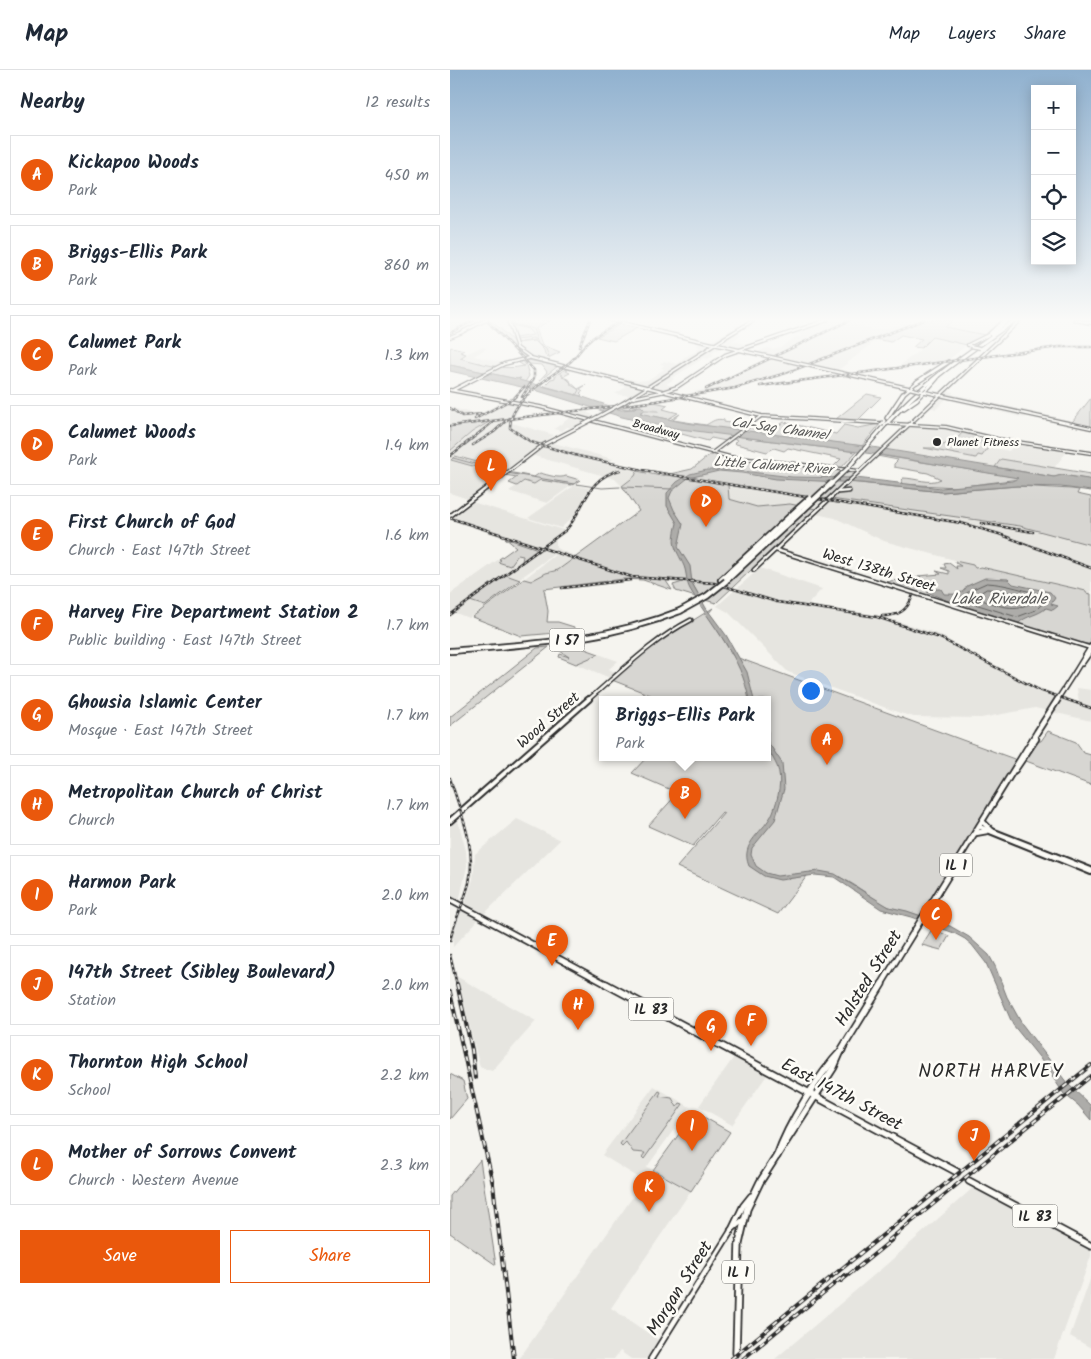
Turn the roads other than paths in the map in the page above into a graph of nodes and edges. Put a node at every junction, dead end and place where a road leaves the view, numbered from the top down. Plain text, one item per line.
1 (472, 380) edge
2 (618, 380) edge
3 (657, 380) edge
4 (687, 380) edge
5 (873, 380) edge
6 (920, 380) edge
7 (927, 380) edge
8 (931, 380) edge
9 (935, 380) edge
10 (956, 380) edge
11 (917, 382) joint
12 (646, 387) junction
13 (929, 387) joint
14 (912, 389) junction
15 (452, 390) edge
16 (923, 391) junction
17 (636, 393) junction
18 (653, 393) junction
19 (903, 394) joint
20 (940, 395) junction
21 (916, 398) joint
22 (625, 402) junction
23 (761, 416) junction
24 (894, 416) junction
25 (885, 422) junction
26 (908, 425) junction
27 (1091, 428) edge
28 (712, 453) junction
29 (1091, 453) edge
30 (859, 471) junction
31 (849, 492) dead end
32 (835, 493) junction
33 (450, 516) edge
34 (776, 549) junction
35 (754, 570) dead end
36 (689, 623) dead end
37 (1091, 648) edge
38 (450, 649) edge
39 (450, 821) edge
40 (981, 825) junction
41 (989, 831) junction
42 (976, 833) junction
43 (1091, 871) edge
44 (450, 900) edge
45 (813, 1096) junction
46 (956, 1173) tunnel mouth
47 (970, 1180) tunnel mouth
48 (754, 1194) junction
49 (743, 1220) junction
50 (730, 1231) junction
51 (1091, 1246) edge
52 (738, 1352) tunnel mouth
53 (651, 1359) edge

1 - 15 main road
2 - 12 main road
3 - 12 main road
4 - 18 main road, bridge
5 - 14 main road, bridge
6 - 11 highway
7 - 25 highway, I 57
8 - 24 highway, I 57
9 - 13 highway
10 - 20 main road
11 - 14 main road
12 - 17 main road
12 - 23 main road
13 - 16 main road
14 - 16 main road, bridge
14 - 19 main road
15 - 28 main road, Broadway
16 - 20 main road
16 - 21 main road
17 - 18 main road
17 - 22 main road
18 - 22 main road
19 - 25 highway
20 - 26 main road
20 - 27 main road
21 - 24 highway
22 - 33 main road, bridge
23 - 26 main road
23 - 28 main road
24 - 25 highway, I 57
25 - 38 highway, I 57, bridge
26 - 29 main road
26 - 30 main road
28 - 30 main road, Broadway
30 - 32 main road
31 - 32 main road
32 - 34 main road
34 - 35 main road
34 - 37 main road, West 138th Street
36 - 39 main road, Wood Street
37 - 40 main road, Halsted Street / IL 1, bridge
40 - 41 main road
40 - 42 main road, Halsted Street / IL 1
41 - 42 main road
41 - 43 main road
42 - 45 main road, Halsted Street / IL 1
44 - 45 main road, East 147th Street / IL 83
45 - 46 main road, East 147th Street / IL 83
45 - 48 main road, Halsted Street / IL 1
47 - 51 main road, IL 83
48 - 49 main road, Halsted Street / IL 1
48 - 50 main road, Morgan Street
49 - 50 main road, Morgan Street
49 - 52 main road, Halsted Street / IL 1
50 - 53 main road, Morgan Street

